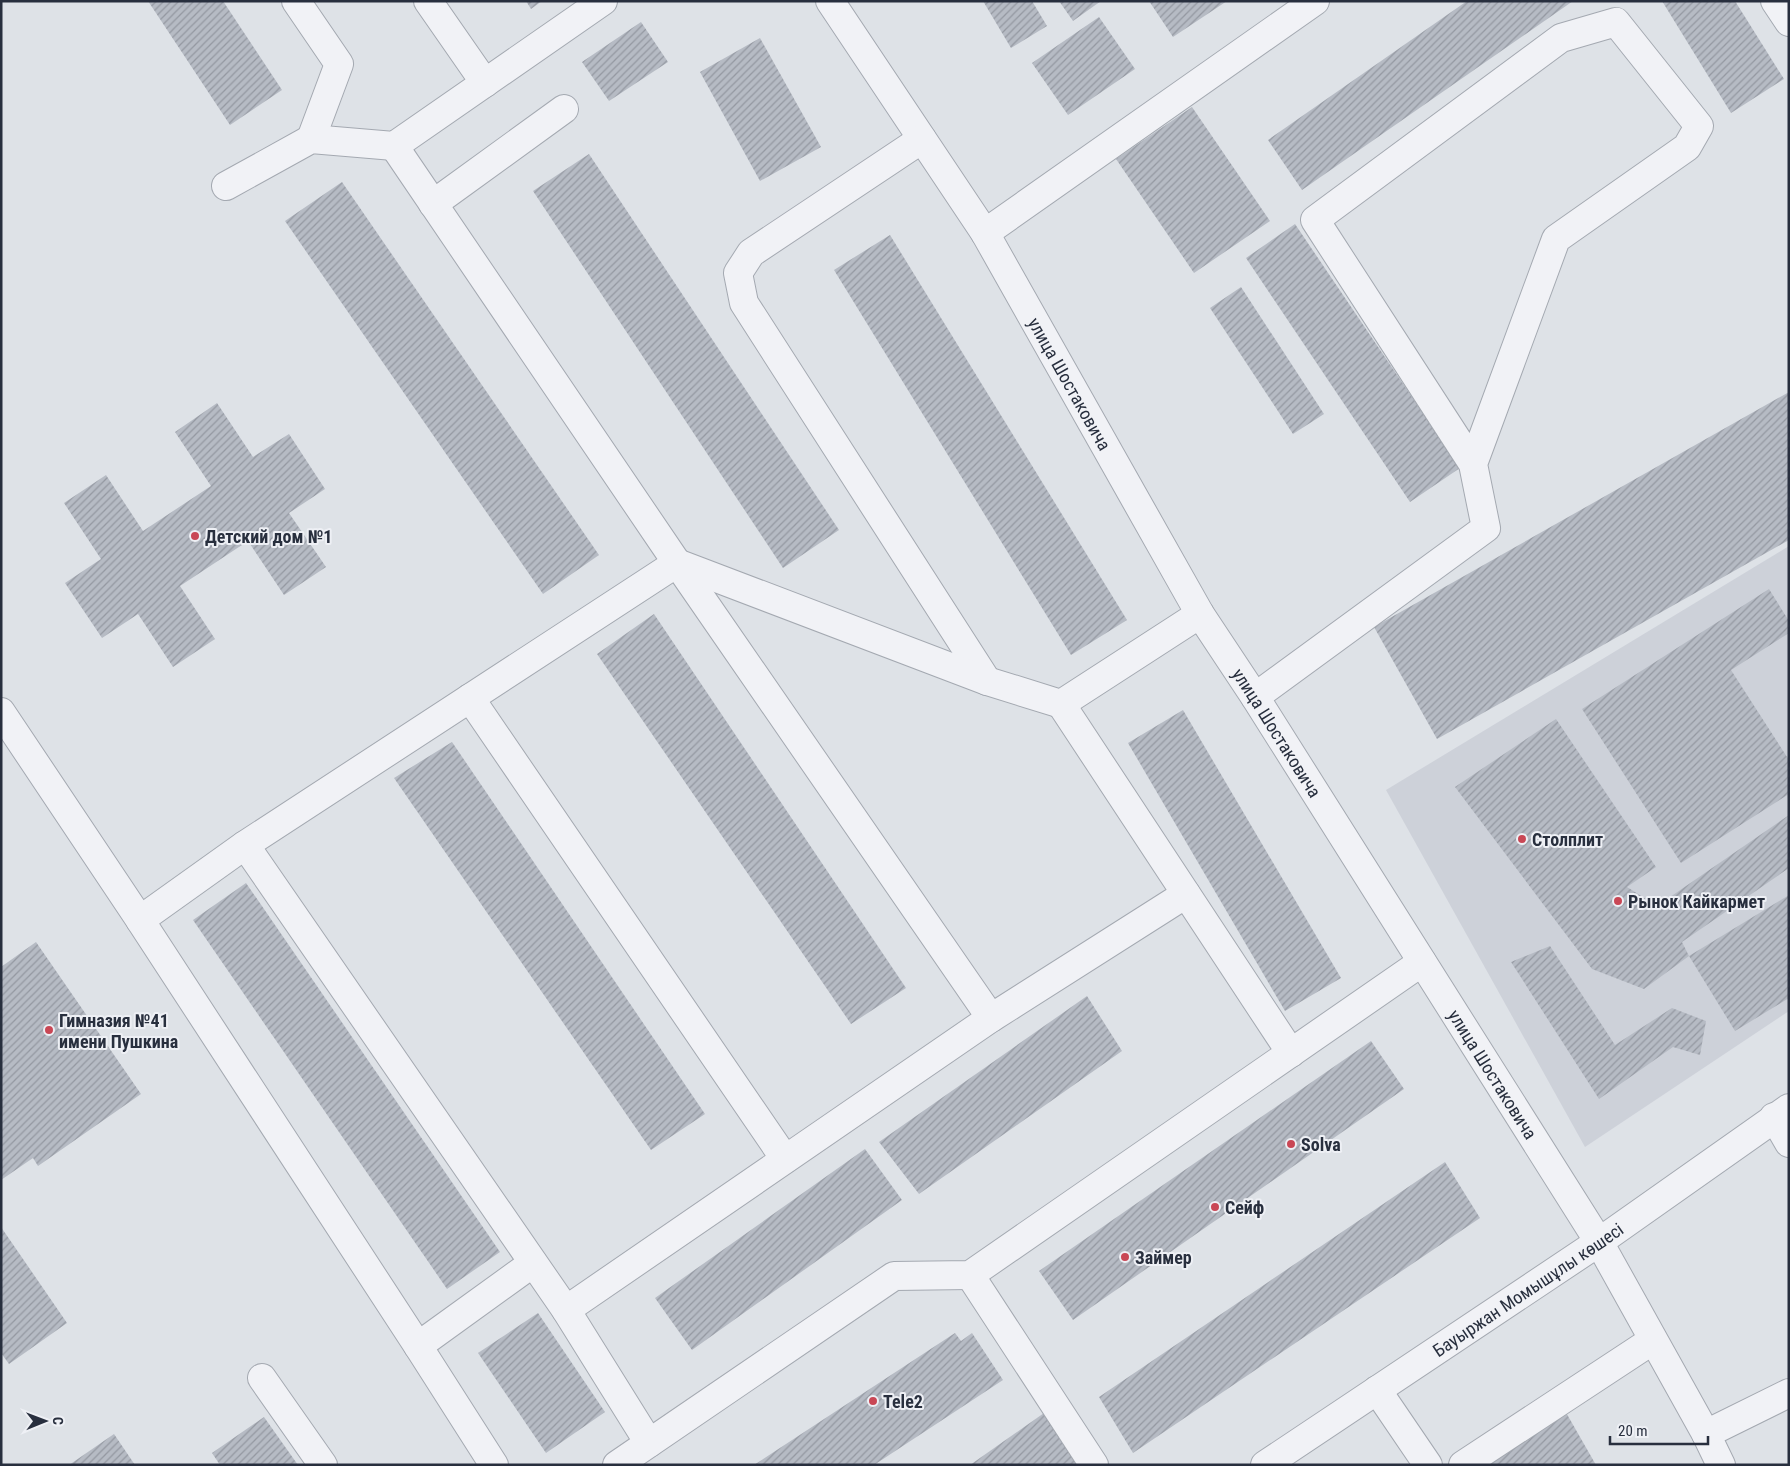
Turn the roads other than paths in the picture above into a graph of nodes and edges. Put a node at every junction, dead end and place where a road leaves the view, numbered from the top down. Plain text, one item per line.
1 (296, 1) edge
2 (428, 1) edge
3 (603, 1) edge
4 (830, 1) edge
5 (1315, 1) edge
6 (1775, 1) edge
7 (1789, 22) edge
8 (485, 83) junction
9 (564, 109) dead end
10 (310, 139) junction
11 (922, 139) junction
12 (394, 146) junction
13 (226, 186) dead end
14 (433, 204) junction
15 (985, 233) junction
16 (1473, 464) junction
17 (677, 563) junction
18 (1200, 614) junction
19 (987, 681) junction
20 (1255, 697) junction
21 (470, 698) junction
22 (1061, 704) junction
23 (1, 712) edge
24 (245, 845) junction
25 (1186, 894) junction
26 (140, 920) junction
27 (1422, 962) junction
28 (991, 1018) junction
29 (1292, 1053) junction
30 (1781, 1113) edge
31 (1789, 1143) edge
32 (785, 1159) junction
33 (1599, 1242) junction
34 (533, 1263) junction
35 (970, 1275) junction
36 (566, 1310) junction
37 (1653, 1340) junction
38 (418, 1346) junction
39 (262, 1378) dead end
40 (1377, 1390) junction
41 (1789, 1393) edge
42 (1706, 1434) junction
43 (649, 1443) junction
44 (323, 1465) edge
45 (494, 1465) edge
46 (617, 1465) edge
47 (1094, 1465) edge
48 (1265, 1465) edge
49 (1428, 1465) edge
50 (1463, 1465) edge
51 (1721, 1465) edge

1 - 10 street
2 - 8 street
3 - 8 street
4 - 11 street, улица Шостаковича
5 - 15 street
6 - 7 street
8 - 12 street
9 - 14 street
10 - 12 street
10 - 13 street
11 - 15 street, улица Шостаковича
11 - 19 street
12 - 14 street
14 - 17 street
15 - 18 street, улица Шостаковича
16 - 16 street
16 - 20 street
17 - 19 street
17 - 21 street
17 - 28 street
18 - 20 street, улица Шостаковича
18 - 22 street
19 - 22 street
20 - 27 street, улица Шостаковича
21 - 24 street
21 - 32 street
22 - 25 street
23 - 26 street
24 - 26 street
24 - 34 street
25 - 28 street
25 - 29 street
26 - 38 street
27 - 29 street
27 - 33 street, улица Шостаковича
28 - 32 street
29 - 35 street
30 - 31 street
30 - 33 street, Бауыржан Момышұлы көшесі
32 - 36 street
33 - 37 street, улица Шостаковича
33 - 40 street, Бауыржан Момышұлы көшесі
34 - 36 street
34 - 38 street
35 - 43 street
35 - 47 street
36 - 43 street
37 - 42 street, улица Шостаковича
37 - 50 street
38 - 45 street
39 - 44 street
40 - 48 street, Бауыржан Момышұлы көшесі
40 - 49 street
41 - 42 street
42 - 51 street, улица Шостаковича
43 - 46 street

